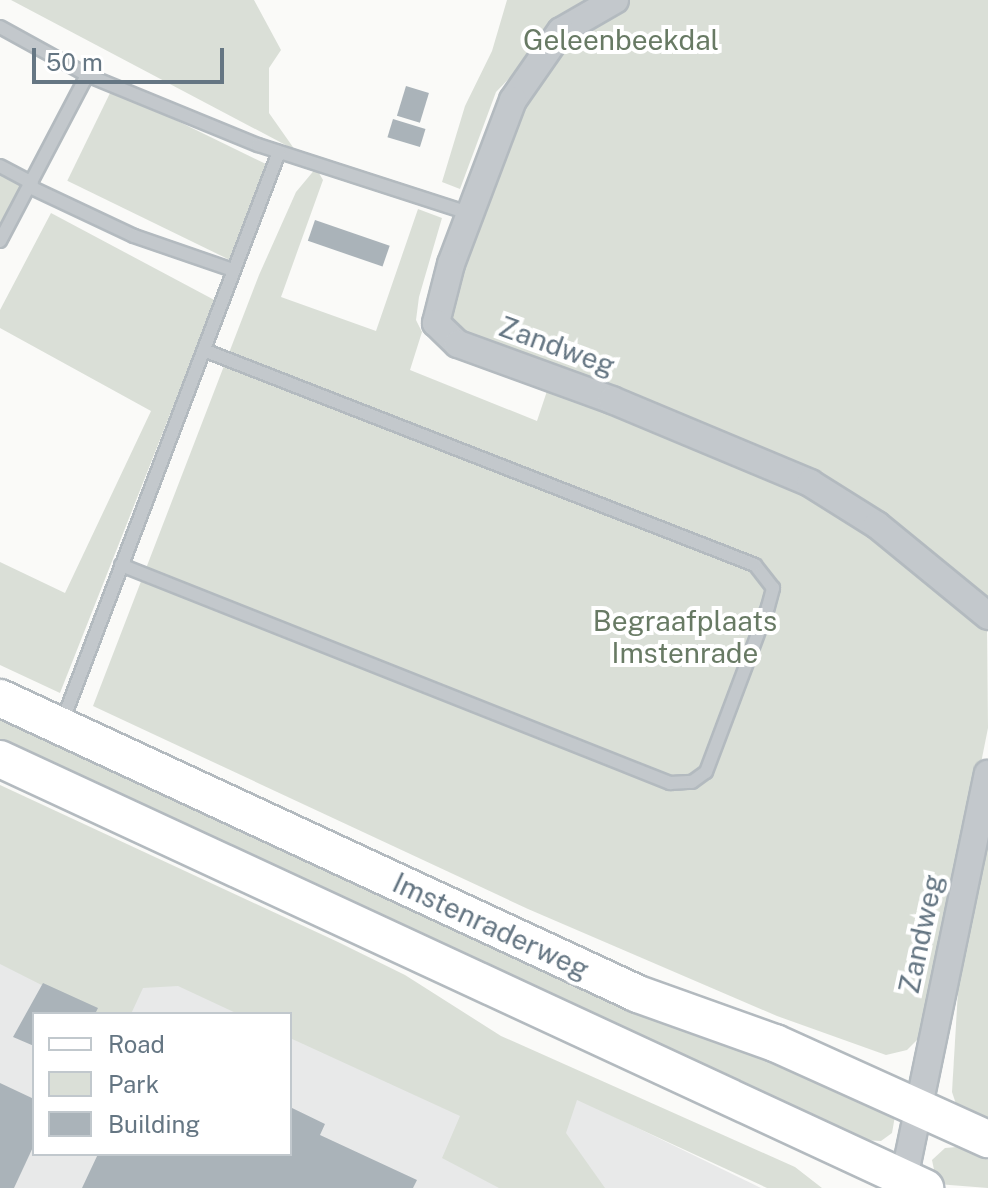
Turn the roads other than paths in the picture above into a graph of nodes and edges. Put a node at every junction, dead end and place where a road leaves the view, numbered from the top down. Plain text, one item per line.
1 (615, 0) edge
2 (0, 27) edge
3 (87, 75) junction
4 (279, 152) junction
5 (0, 166) edge
6 (31, 185) junction
7 (471, 214) junction
8 (0, 241) edge
9 (233, 270) junction
10 (206, 351) junction
11 (121, 565) junction
12 (988, 616) edge
13 (0, 698) edge
14 (61, 727) junction
15 (0, 759) edge
16 (988, 774) edge
17 (918, 1107) junction
18 (988, 1139) edge
19 (911, 1185) edge

1 - 7 street, Zandweg
2 - 3 lane
3 - 4 lane
3 - 6 lane
4 - 7 lane
4 - 9 lane
5 - 6 lane
6 - 8 lane
6 - 9 lane
7 - 12 street, Zandweg
9 - 10 lane
10 - 11 lane
10 - 11 lane
11 - 14 lane
13 - 14 street, Imstenraderweg
14 - 17 street, Imstenraderweg
15 - 19 street, Imstenraderweg
16 - 17 street, Zandweg
17 - 18 street, Imstenraderweg
17 - 19 street, Zandweg

